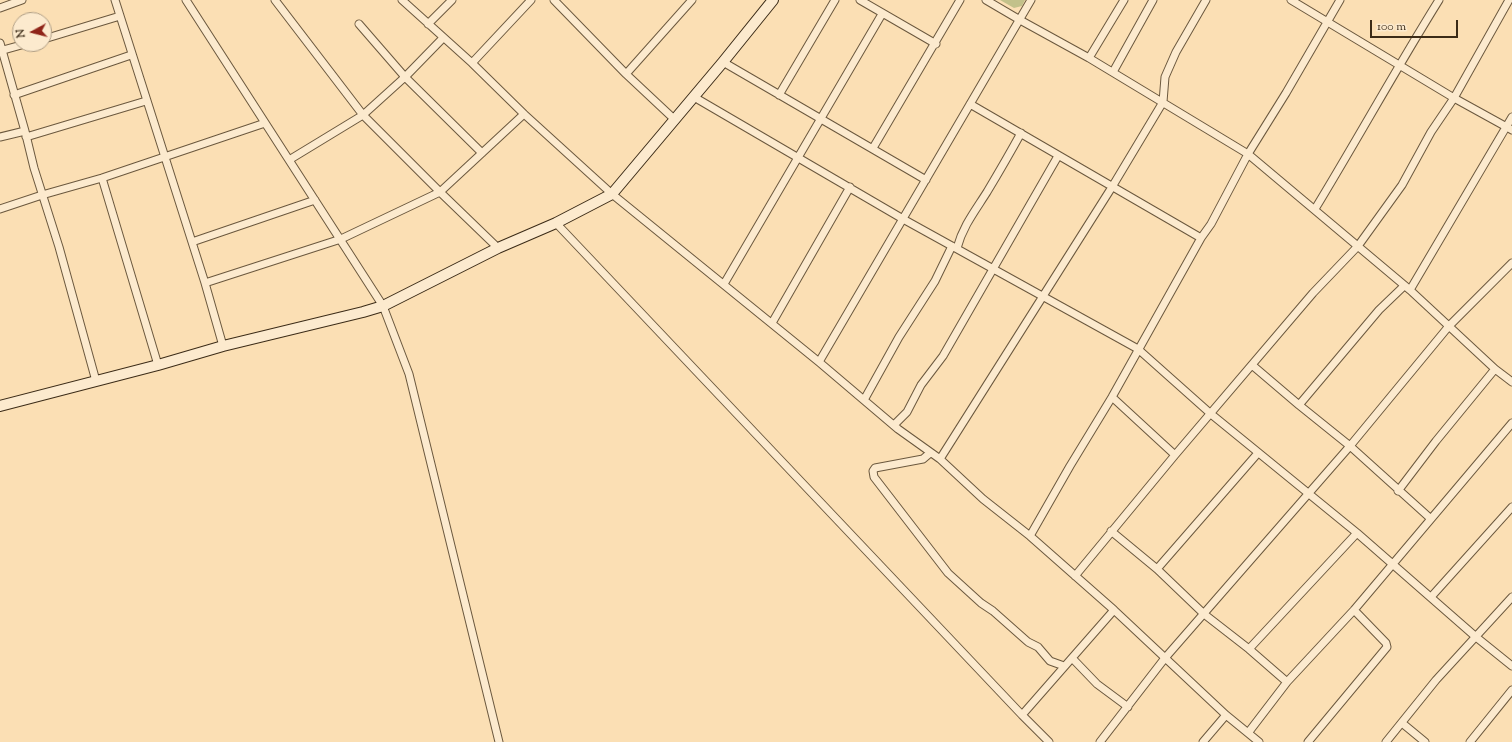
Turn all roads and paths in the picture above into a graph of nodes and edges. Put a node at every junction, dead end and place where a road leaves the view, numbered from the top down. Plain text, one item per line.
1 (22, 0) edge
2 (115, 0) edge
3 (186, 0) edge
4 (275, 0) edge
5 (402, 0) edge
6 (452, 0) edge
7 (531, 0) edge
8 (554, 0) edge
9 (692, 0) edge
10 (773, 0) edge
11 (835, 0) edge
12 (860, 0) edge
13 (960, 0) edge
14 (986, 0) edge
15 (1031, 0) edge
16 (1124, 0) edge
17 (1153, 0) edge
18 (1206, 0) edge
19 (1291, 0) edge
20 (1340, 0) edge
21 (1439, 0) edge
22 (1508, 0) edge
23 (0, 8) edge
24 (882, 14) junction
25 (120, 16) junction
26 (1020, 20) junction
27 (1326, 22) junction
28 (359, 24) dead end
29 (428, 24) junction
30 (52, 37) edge
31 (443, 38) junction
32 (936, 44) junction
33 (12, 46) edge
34 (1, 48) edge
35 (131, 55) junction
36 (1089, 58) junction
37 (723, 62) junction
38 (472, 63) junction
39 (1399, 65) junction
40 (1113, 72) junction
41 (626, 74) junction
42 (405, 76) junction
43 (14, 95) junction
44 (779, 95) junction
45 (694, 97) junction
46 (1454, 98) junction
47 (146, 101) junction
48 (1163, 102) junction
49 (970, 104) junction
50 (524, 114) junction
51 (363, 115) junction
52 (1512, 117) edge
53 (674, 119) junction
54 (820, 119) junction
55 (265, 123) junction
56 (1509, 128) edge
57 (1021, 133) junction
58 (26, 134) junction
59 (0, 137) edge
60 (873, 148) junction
61 (482, 153) junction
62 (1248, 154) junction
63 (1058, 156) junction
64 (799, 157) junction
65 (165, 158) junction
66 (289, 160) junction
67 (102, 178) junction
68 (926, 180) junction
69 (850, 187) junction
70 (1112, 187) junction
71 (440, 192) junction
72 (612, 194) junction
73 (42, 195) junction
74 (315, 200) junction
75 (0, 209) edge
76 (1315, 209) junction
77 (903, 219) junction
78 (556, 222) junction
79 (1201, 238) junction
80 (341, 239) junction
81 (192, 242) junction
82 (1358, 246) junction
83 (955, 247) junction
84 (498, 248) junction
85 (1512, 263) edge
86 (994, 269) junction
87 (205, 283) junction
88 (724, 284) junction
89 (1404, 286) junction
90 (1410, 290) junction
91 (1043, 296) junction
92 (383, 306) junction
93 (772, 323) junction
94 (1449, 326) junction
95 (223, 346) junction
96 (1138, 349) junction
97 (819, 362) junction
98 (158, 365) junction
99 (1252, 365) junction
100 (1495, 369) junction
101 (96, 381) junction
102 (1512, 382) edge
103 (1112, 397) junction
104 (864, 400) junction
105 (1298, 405) junction
106 (0, 406) edge
107 (1211, 414) junction
108 (1512, 423) edge
109 (894, 425) junction
110 (1350, 446) junction
111 (930, 453) junction
112 (1258, 453) junction
113 (1175, 455) junction
114 (940, 459) junction
115 (1398, 491) junction
116 (1308, 494) junction
117 (1512, 507) edge
118 (1431, 518) junction
119 (1111, 531) junction
120 (1357, 533) junction
121 (1030, 536) junction
122 (1393, 564) junction
123 (1157, 569) junction
124 (1075, 576) junction
125 (1512, 596) edge
126 (1431, 597) junction
127 (1114, 610) junction
128 (1354, 610) junction
129 (1204, 614) junction
130 (1476, 637) junction
131 (1250, 649) junction
132 (1072, 658) junction
133 (1165, 658) junction
134 (1064, 666) junction
135 (1512, 666) edge
136 (1287, 682) junction
137 (1512, 690) edge
138 (1128, 706) junction
139 (1022, 715) junction
140 (1226, 715) junction
141 (1402, 723) junction
142 (1248, 733) junction
143 (499, 742) edge
144 (1049, 742) edge
145 (1100, 742) edge
146 (1203, 742) edge
147 (1258, 742) edge
148 (1308, 742) edge
149 (1386, 742) edge
150 (1425, 742) edge
151 (1470, 742) edge

1 - 23 street
2 - 25 street
3 - 55 street
4 - 51 street
5 - 29 street
6 - 29 street
7 - 38 street
8 - 41 street
9 - 41 street
10 - 37 street
11 - 44 street
12 - 24 street
13 - 32 street
14 - 26 street
15 - 26 street
16 - 36 street
17 - 40 street
18 - 48 street
19 - 27 street
20 - 27 street
21 - 39 street
22 - 46 street
24 - 32 street
24 - 54 street
25 - 30 street
25 - 35 street
26 - 36 street
26 - 49 street
27 - 39 street
27 - 62 street
28 - 42 street
29 - 31 street
31 - 38 street
31 - 42 street
32 - 60 street
33 - 34 street
34 - 43 street
35 - 43 street
35 - 47 street
36 - 40 street
37 - 44 street
37 - 45 street
38 - 50 street
39 - 46 street
39 - 76 street
40 - 48 street
41 - 53 street
42 - 51 street
42 - 61 street
43 - 58 street
44 - 54 street
45 - 53 street
45 - 64 street
46 - 56 street
46 - 82 street
47 - 58 street
47 - 65 street
48 - 62 street
48 - 70 street
49 - 57 street
49 - 68 street
50 - 61 street
50 - 72 street
51 - 66 street
51 - 71 street
52 - 56 street
53 - 72 street
54 - 60 street
54 - 64 street
55 - 65 street
55 - 66 street
56 - 90 street
57 - 63 street
57 - 83 street
58 - 59 street
58 - 73 street
60 - 68 street
61 - 71 street
62 - 76 street
62 - 79 street
63 - 70 street
63 - 86 street
64 - 69 street
64 - 88 street
65 - 67 street
65 - 81 street
66 - 74 street
67 - 73 street
67 - 98 street
68 - 77 street
69 - 77 street
69 - 93 street
70 - 79 street
70 - 91 street
71 - 80 street
71 - 84 street
72 - 78 street
72 - 88 street
73 - 75 street
73 - 101 street
74 - 80 street
74 - 81 street
76 - 82 street
77 - 83 street
77 - 97 street
78 - 84 street
78 - 139 street
79 - 96 street
80 - 87 street
80 - 92 street
81 - 87 street
82 - 89 street
82 - 99 street
83 - 86 street
83 - 104 street
84 - 92 street
85 - 94 street
86 - 91 street
86 - 109 street
87 - 95 street
88 - 93 street
89 - 90 street
89 - 105 street
90 - 94 street
91 - 96 street
91 - 114 street
92 - 95 street
92 - 143 street
93 - 97 street
94 - 100 street
94 - 110 street
95 - 98 street
96 - 103 street
96 - 107 street
97 - 104 street
98 - 101 street
99 - 105 street
99 - 107 street
100 - 102 street
100 - 115 street
101 - 106 street
103 - 113 street
103 - 121 street
104 - 109 street
105 - 110 street
107 - 112 street
107 - 113 street
108 - 118 street
109 - 111 street
110 - 115 street
110 - 116 street
111 - 114 street
111 - 134 street
112 - 116 street
112 - 123 street
113 - 119 street
114 - 121 street
115 - 118 street
116 - 120 street
116 - 129 street
117 - 126 street
118 - 122 street
119 - 123 street
119 - 124 street
120 - 122 street
120 - 131 street
121 - 124 street
122 - 126 street
122 - 128 street
123 - 129 street
124 - 127 street
125 - 130 street
126 - 130 street
127 - 132 street
127 - 133 street
128 - 136 street
128 - 148 street
129 - 131 street
129 - 133 street
130 - 135 street
130 - 141 street
131 - 136 street
132 - 134 street
132 - 138 street
133 - 138 street
133 - 140 street
134 - 139 street
136 - 142 street
137 - 151 street
138 - 145 street
139 - 144 street
140 - 142 street
140 - 146 street
141 - 149 street
141 - 150 street
142 - 147 street

